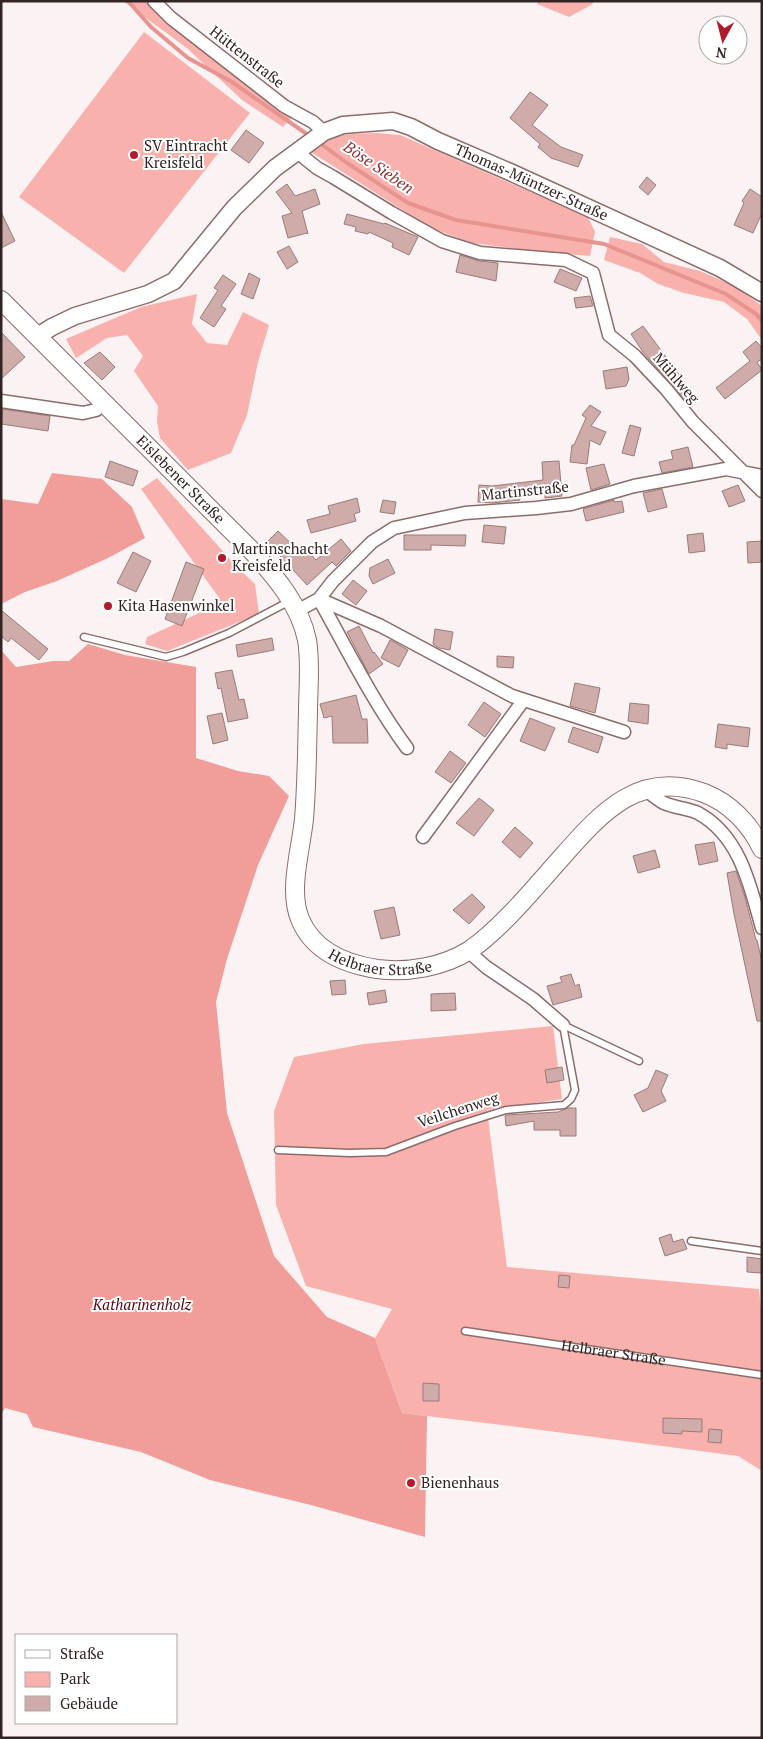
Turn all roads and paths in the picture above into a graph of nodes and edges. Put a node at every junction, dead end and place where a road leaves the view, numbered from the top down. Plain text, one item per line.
1 (154, 1) edge
2 (311, 141) junction
3 (762, 293) edge
4 (4, 308) edge
5 (38, 336) junction
6 (1, 401) edge
7 (104, 403) junction
8 (746, 474) junction
9 (762, 476) edge
10 (762, 491) edge
11 (319, 600) junction
12 (294, 606) junction
13 (84, 637) dead end
14 (309, 686) joint
15 (523, 701) junction
16 (624, 732) dead end
17 (408, 748) dead end
18 (646, 790) junction
19 (423, 837) dead end
20 (762, 849) edge
21 (762, 928) edge
22 (468, 950) junction
23 (563, 1025) junction
24 (639, 1061) dead end
25 (278, 1150) dead end
26 (691, 1241) dead end
27 (762, 1251) edge
28 (465, 1331) dead end
29 (762, 1375) edge

1 - 2 street, Hüttenstraße
2 - 3 street, Thomas-Müntzer-Straße
2 - 5 street, Thomas-Müntzer-Straße
2 - 8 street, Mühlweg
4 - 5 main road, Eislebener Straße
5 - 7 main road, Eislebener Straße
6 - 7 street
7 - 12 main road, Eislebener Straße
8 - 9 street, Martinstraße
8 - 10 street, Mühlweg
8 - 11 street, Martinstraße
11 - 12 street, Martinstraße
11 - 15 street
11 - 17 street
12 - 13 lane
12 - 14 main road, Eislebener Straße
14 - 22 main road, Helbraer Straße
15 - 16 street
15 - 19 street
18 - 20 main road, Helbraer Straße
18 - 21 street
18 - 22 main road, Helbraer Straße
22 - 23 street
23 - 24 lane
23 - 25 lane, Veilchenweg
26 - 27 lane
28 - 29 lane, Helbraer Straße

